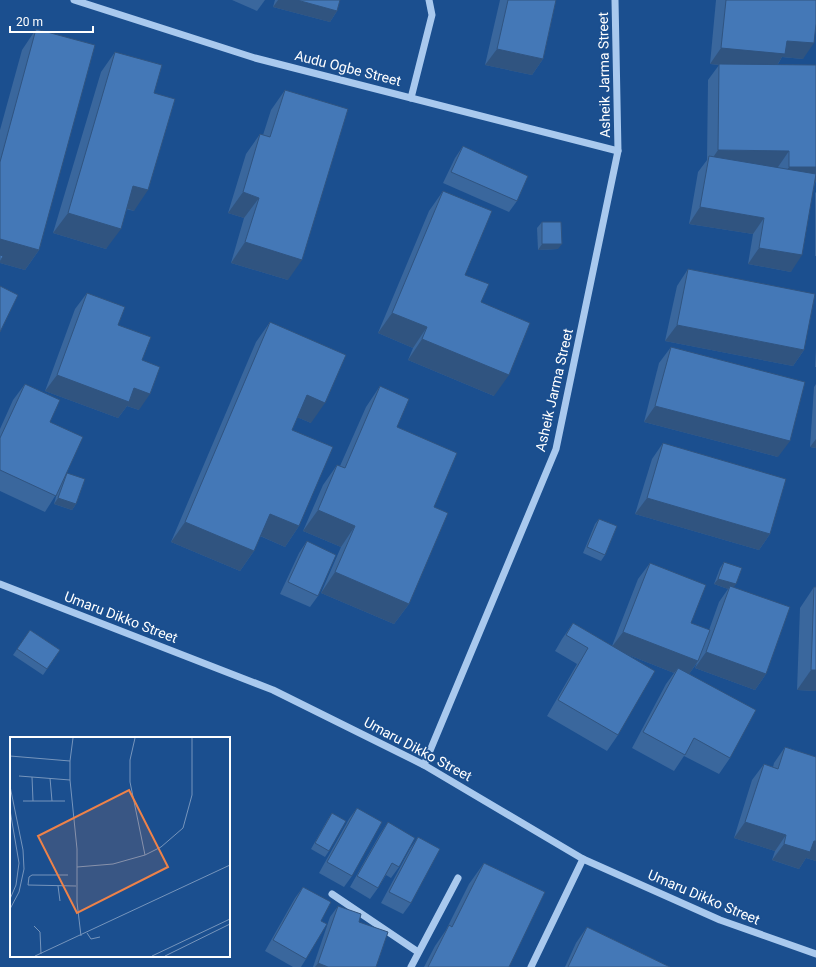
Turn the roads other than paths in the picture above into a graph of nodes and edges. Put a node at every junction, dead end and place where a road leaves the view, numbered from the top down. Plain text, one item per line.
1 (74, 0) edge
2 (429, 0) edge
3 (615, 0) edge
4 (411, 98) junction
5 (618, 151) junction
6 (0, 584) edge
7 (424, 764) junction
8 (583, 859) junction
9 (458, 878) dead end
10 (332, 894) dead end
11 (418, 952) junction
12 (816, 954) edge
13 (411, 967) edge
14 (531, 967) edge

1 - 4 street, Audu Ogbe Street
2 - 4 street
3 - 5 street, Asheik Jarma Street
4 - 5 street, Audu Ogbe Street
5 - 7 street, Asheik Jarma Street
6 - 7 street, Umaru Dikko Street
7 - 8 street, Umaru Dikko Street
8 - 12 street, Umaru Dikko Street
8 - 14 street
9 - 11 street
10 - 11 street
11 - 13 street

